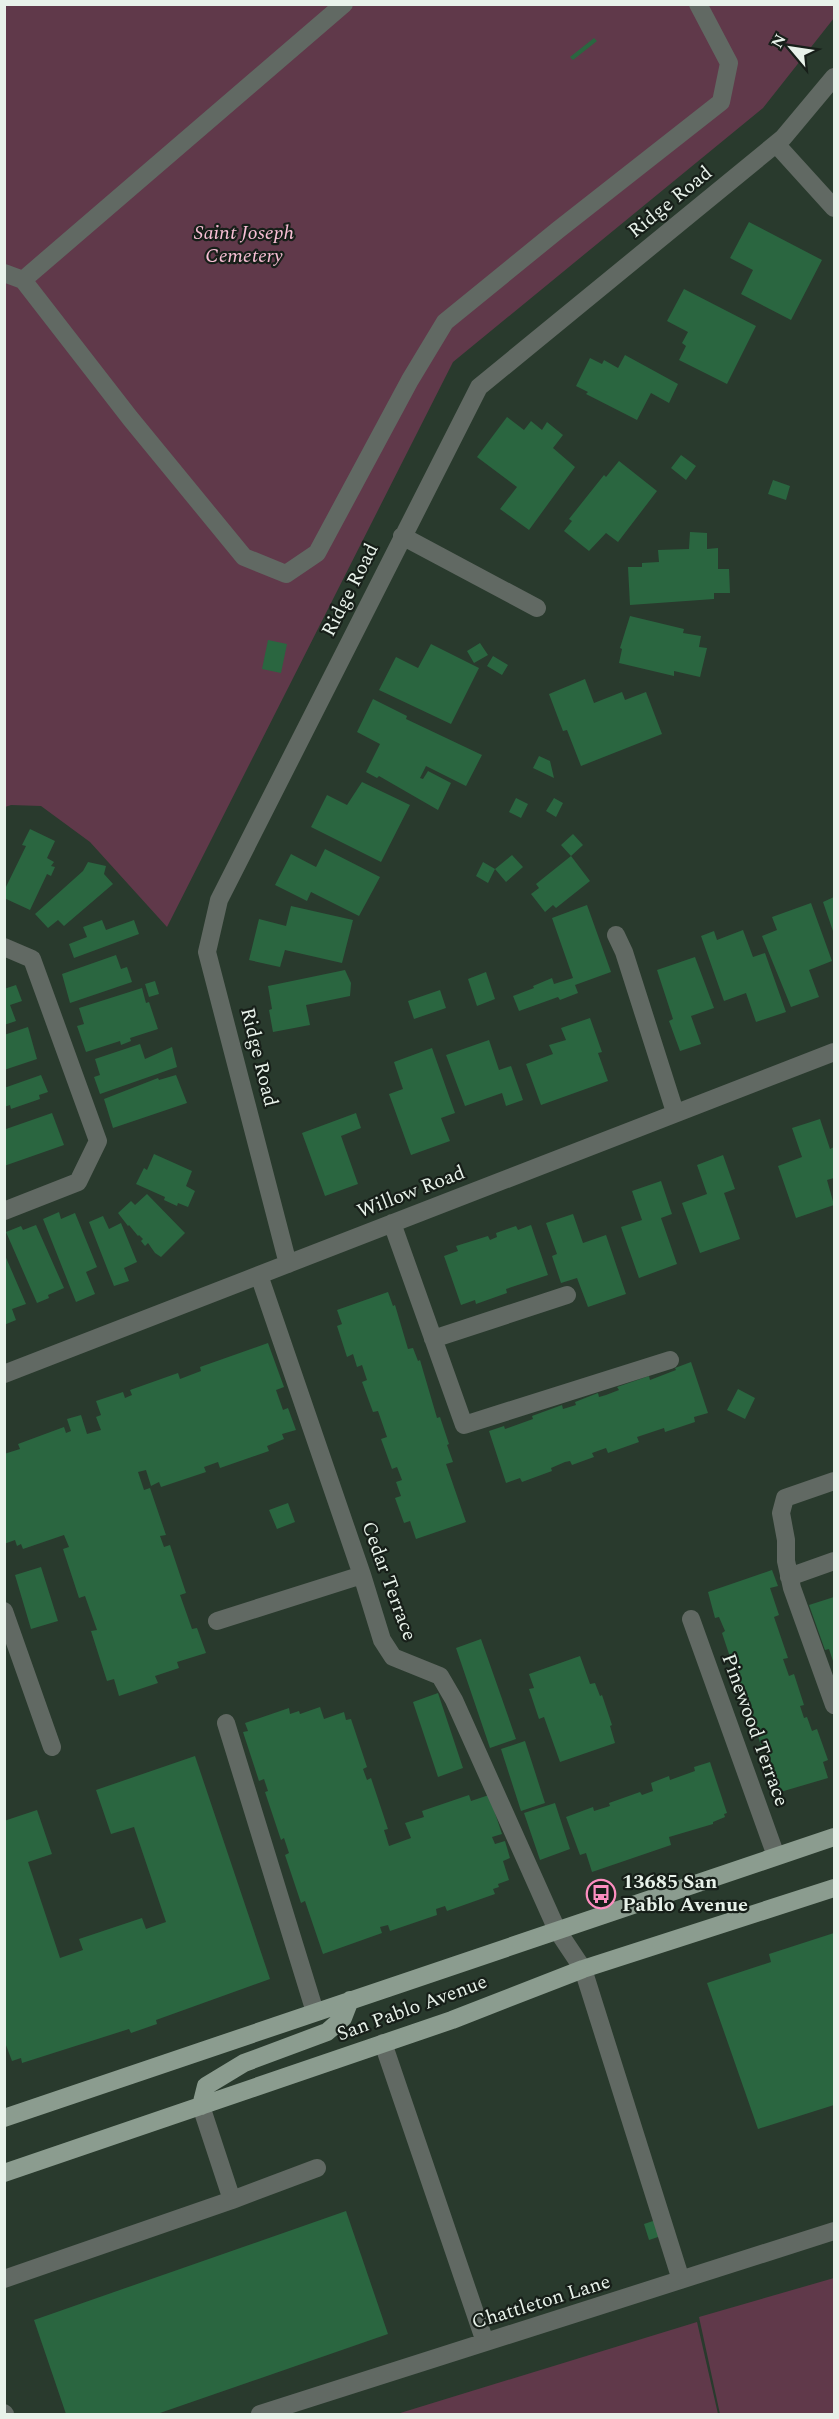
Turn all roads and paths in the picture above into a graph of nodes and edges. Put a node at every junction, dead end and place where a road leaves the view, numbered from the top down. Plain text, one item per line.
1 (344, 4) edge
2 (698, 4) edge
3 (834, 77) edge
4 (776, 144) junction
5 (834, 208) edge
6 (4, 273) edge
7 (22, 280) junction
8 (402, 537) junction
9 (537, 608) dead end
10 (615, 935) dead end
11 (4, 947) edge
12 (834, 1052) edge
13 (675, 1112) junction
14 (4, 1211) edge
15 (392, 1223) junction
16 (288, 1264) junction
17 (259, 1275) junction
18 (567, 1295) dead end
19 (433, 1339) junction
20 (670, 1360) dead end
21 (4, 1374) edge
22 (834, 1481) edge
23 (834, 1561) edge
24 (362, 1575) junction
25 (789, 1577) junction
26 (4, 1611) edge
27 (691, 1619) dead end
28 (217, 1621) dead end
29 (834, 1705) edge
30 (226, 1724) dead end
31 (52, 1747) dead end
32 (834, 1837) edge
33 (776, 1856) junction
34 (834, 1888) edge
35 (557, 1930) junction
36 (583, 1969) junction
37 (350, 2000) junction
38 (315, 2012) junction
39 (383, 2043) junction
40 (201, 2106) junction
41 (4, 2118) edge
42 (317, 2168) dead end
43 (4, 2174) edge
44 (232, 2200) junction
45 (834, 2231) edge
46 (4, 2279) edge
47 (681, 2280) junction
48 (485, 2342) junction
49 (260, 2415) edge

1 - 7 street
2 - 7 street
3 - 4 street, Ridge Road
4 - 5 street
4 - 8 street, Ridge Road
6 - 7 street
8 - 9 street
8 - 16 street, Ridge Road
10 - 13 street
11 - 14 street
12 - 13 street, Willow Road
13 - 15 street, Willow Road
15 - 16 street, Willow Road
15 - 19 street
16 - 17 street, Willow Road
17 - 21 street, Willow Road
17 - 24 street, Cedar Terrace
18 - 19 street
19 - 20 street
22 - 25 street
23 - 25 street
24 - 28 street
24 - 35 street, Cedar Terrace
25 - 29 street
26 - 31 street
27 - 33 street, Pinewood Terrace
30 - 38 street
32 - 33 main road, San Pablo Avenue
33 - 35 main road, San Pablo Avenue
34 - 36 main road, San Pablo Avenue
35 - 36 street, Cedar Terrace
35 - 37 main road, San Pablo Avenue
36 - 39 main road, San Pablo Avenue
36 - 47 street, Cedar Terrace
37 - 38 main road, San Pablo Avenue
37 - 40 main road
38 - 41 main road, San Pablo Avenue
39 - 40 main road, San Pablo Avenue
39 - 48 street
40 - 43 main road, San Pablo Avenue
40 - 44 street
42 - 44 street
44 - 46 street
45 - 47 street, Chattleton Lane
47 - 48 street, Chattleton Lane
48 - 49 street, Chattleton Lane

